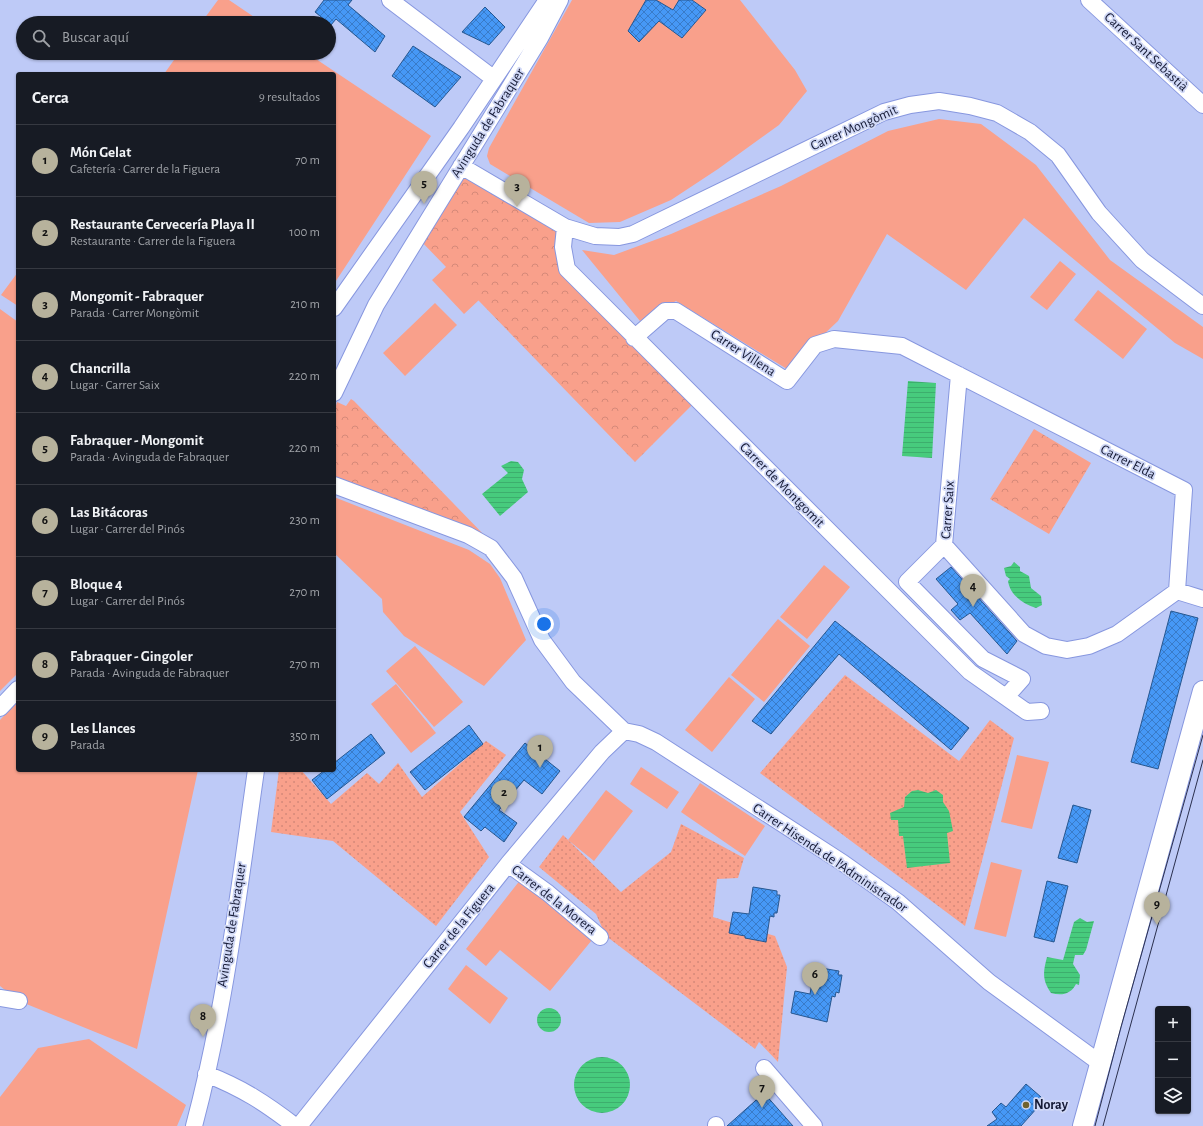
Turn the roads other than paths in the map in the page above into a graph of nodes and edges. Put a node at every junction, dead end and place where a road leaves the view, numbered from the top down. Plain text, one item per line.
1 (390, 0) edge
2 (547, 0) edge
3 (560, 0) edge
4 (1089, 0) edge
5 (494, 78) junction
6 (1203, 105) edge
7 (462, 166) junction
8 (565, 227) junction
9 (336, 305) edge
10 (1203, 306) edge
11 (634, 338) junction
12 (959, 375) junction
13 (336, 389) edge
14 (336, 486) edge
15 (944, 545) junction
16 (1177, 591) junction
17 (1203, 598) edge
18 (16, 691) edge
19 (1203, 691) edge
20 (1006, 697) junction
21 (0, 708) edge
22 (1041, 711) dead end
23 (624, 731) junction
24 (256, 772) edge
25 (508, 864) junction
26 (600, 937) dead end
27 (0, 998) edge
28 (19, 1001) dead end
29 (1100, 1063) junction
30 (764, 1068) dead end
31 (206, 1074) junction
32 (194, 1126) edge
33 (295, 1126) edge
34 (299, 1126) edge
35 (814, 1126) edge
36 (1083, 1126) edge

1 - 5 street
2 - 5 street
3 - 7 street, Avinguda de Fabraquer
4 - 6 street, Carrer Sant Sebastià
5 - 9 street
7 - 8 street, Carrer Mongòmit
7 - 13 street, Avinguda de Fabraquer
8 - 10 street, Carrer Mongòmit
8 - 11 street, Carrer de Montgomit
11 - 12 street, Carrer Villena
11 - 20 street, Carrer de Montgomit
12 - 15 street, Carrer Saix
12 - 16 street, Carrer Elda
14 - 23 street
15 - 16 street, Carrer Saix
15 - 20 street
16 - 17 street
18 - 21 street
19 - 29 street
20 - 22 street, Carrer de Montgomit
23 - 25 street, Carrer de la Figuera
23 - 29 street, Carrer Hisenda de l'Administrador
24 - 31 street, Avinguda de Fabraquer
25 - 26 street, Carrer de la Morera
25 - 34 street, Carrer de la Figuera
27 - 28 street
29 - 36 street
30 - 35 street
31 - 32 street, Avinguda de Fabraquer
31 - 33 street

